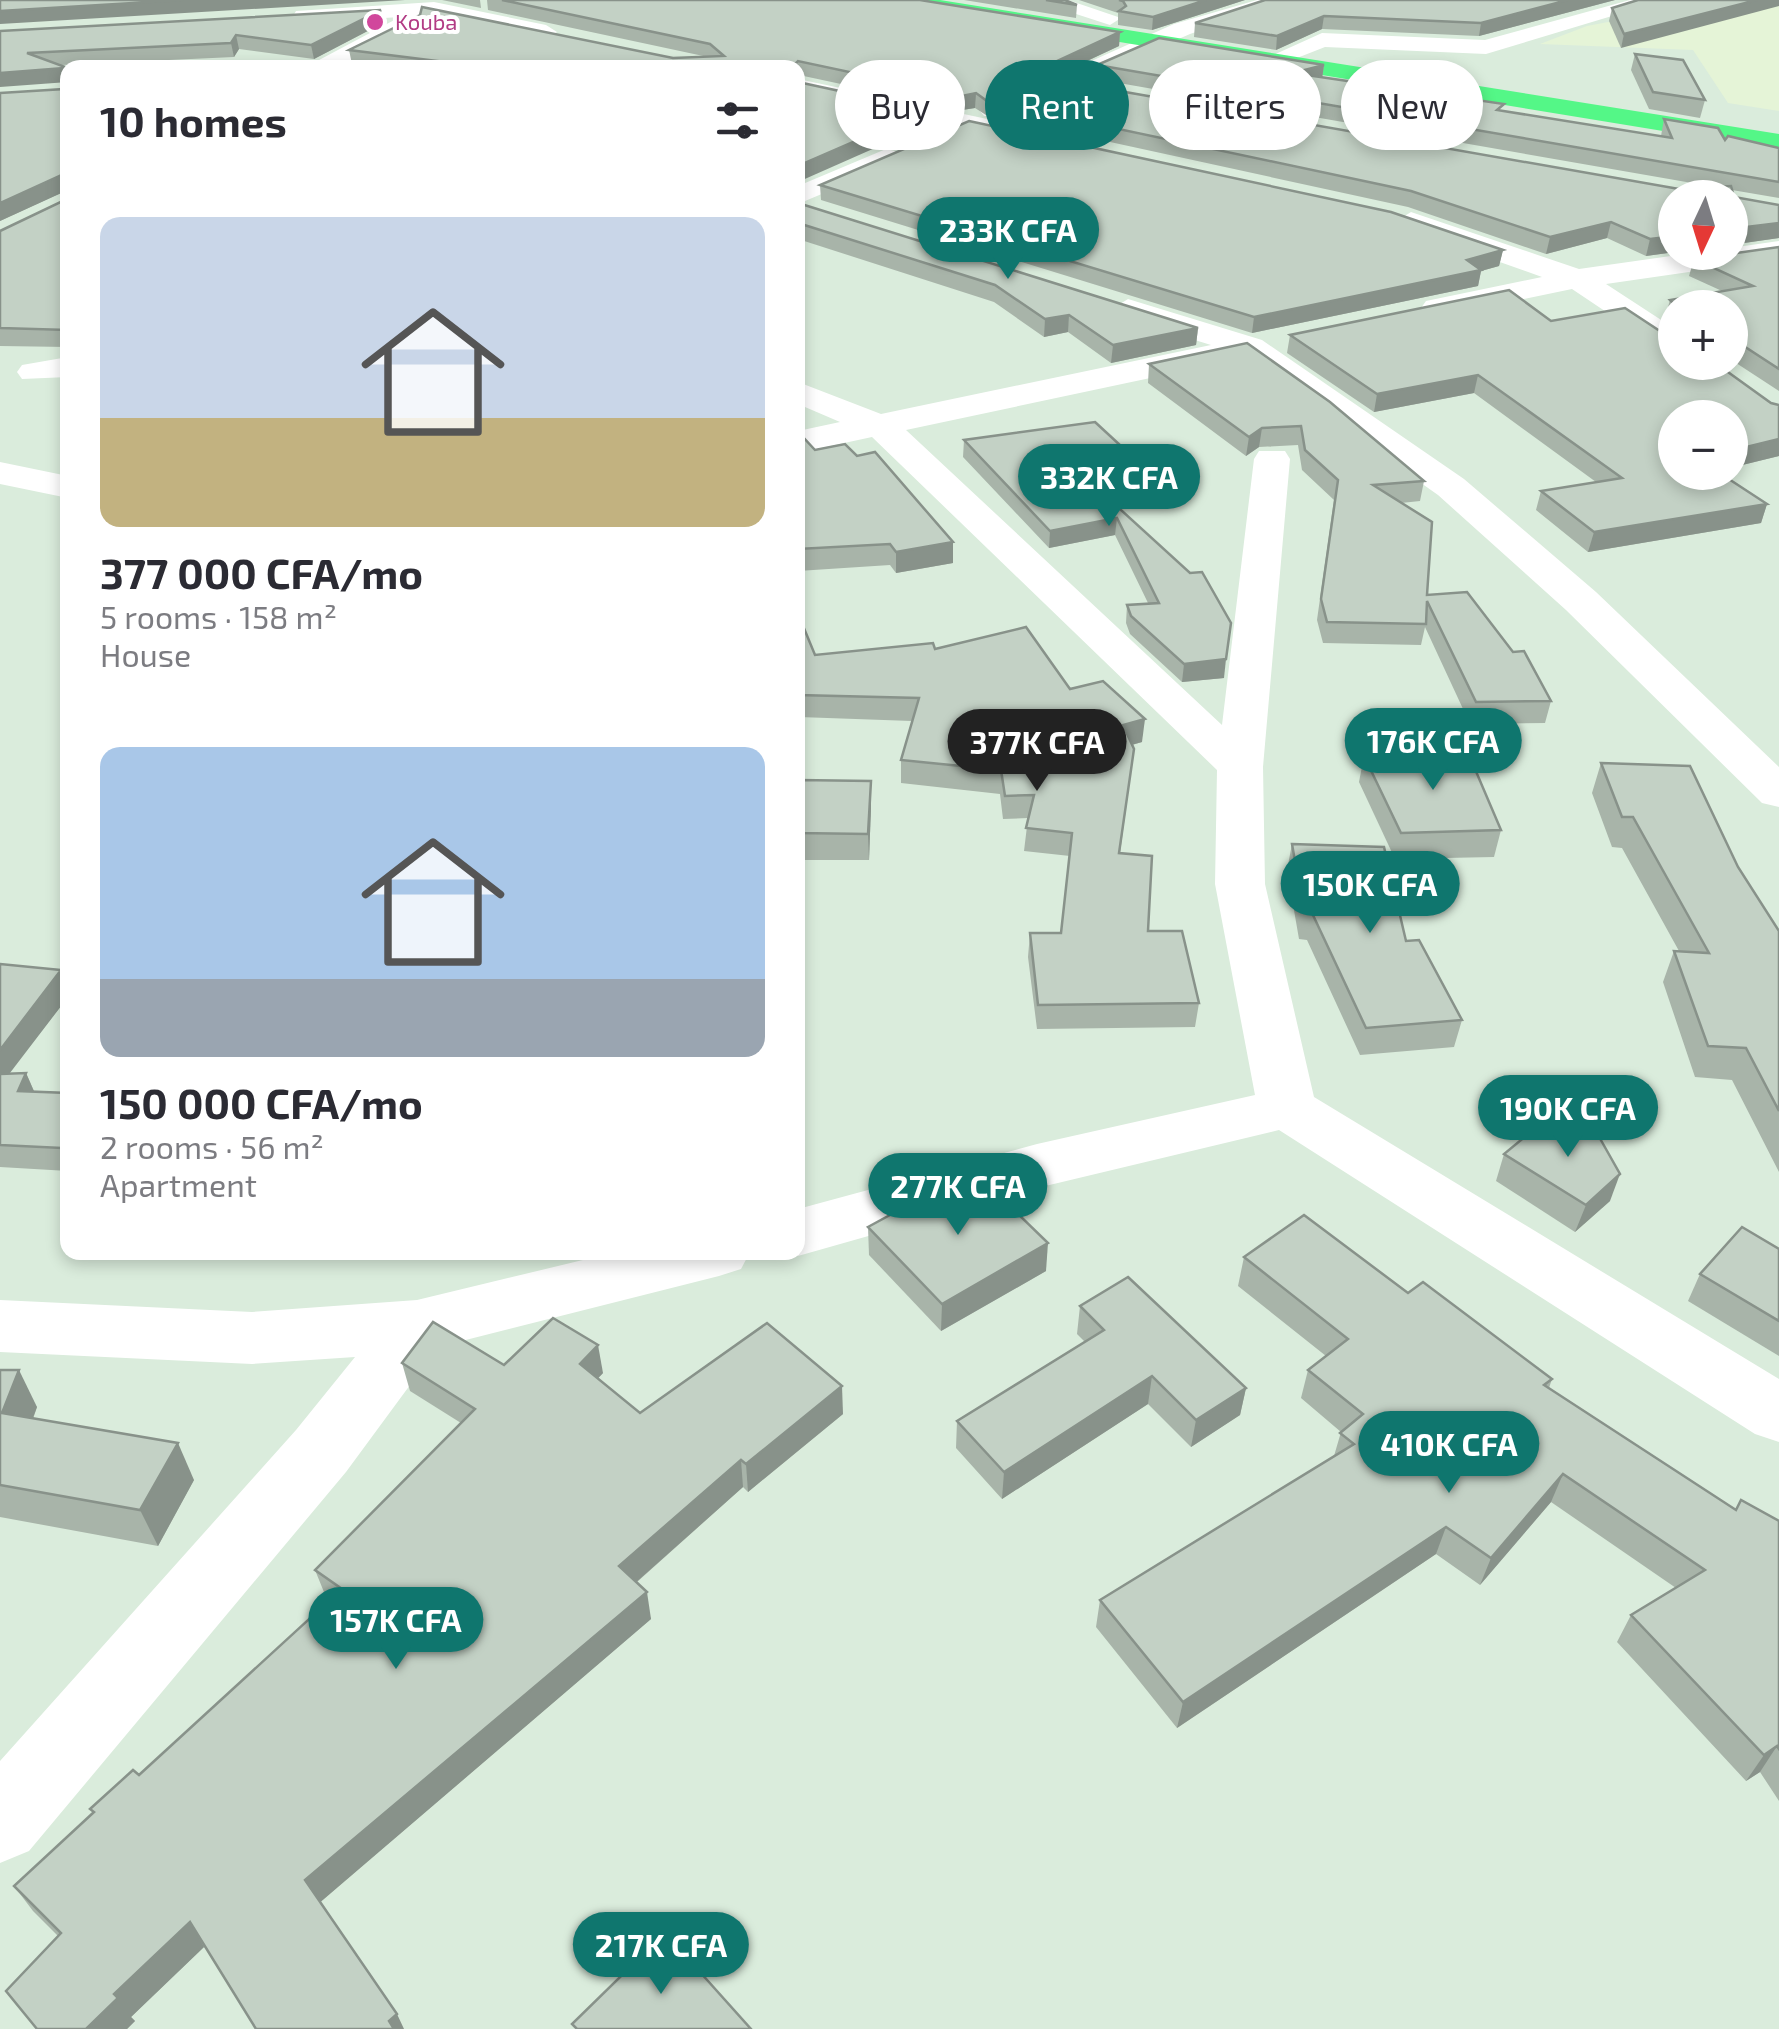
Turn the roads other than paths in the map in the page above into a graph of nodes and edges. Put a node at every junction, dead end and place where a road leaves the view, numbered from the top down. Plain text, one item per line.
1 (900, 0) edge
2 (995, 0) edge
3 (1044, 0) edge
4 (1654, 0) edge
5 (1269, 1) edge
6 (445, 4) edge
7 (277, 18) edge
8 (1110, 18) junction
9 (1171, 35) junction
10 (563, 36) edge
11 (1284, 55) junction
12 (332, 60) edge
13 (1113, 60) edge
14 (805, 88) edge
15 (985, 114) edge
16 (966, 122) junction
17 (985, 126) edge
18 (1779, 126) edge
19 (1779, 142) edge
20 (805, 193) edge
21 (805, 208) edge
22 (1380, 213) edge
23 (835, 218) edge
24 (1779, 250) edge
25 (1577, 279) junction
26 (1099, 300) edge
27 (1404, 315) edge
28 (1658, 332) edge
29 (1288, 339) edge
30 (1250, 347) junction
31 (805, 395) edge
32 (882, 427) junction
33 (805, 441) edge
34 (1272, 459) dead end
35 (0, 473) edge
36 (60, 485) edge
37 (1240, 767) junction
38 (1778, 789) edge
39 (1288, 1108) junction
40 (805, 1230) edge
41 (686, 1260) edge
42 (0, 1326) edge
43 (417, 1326) junction
44 (1779, 1414) edge
45 (0, 1822) edge

1 - 9 main road
2 - 8 main road
3 - 8 street
4 - 11 street
5 - 9 street
6 - 7 street
6 - 10 street
6 - 12 street
8 - 9 main road
9 - 11 main road
9 - 13 street
11 - 18 main road
11 - 19 main road
14 - 16 street
15 - 16 street
16 - 17 street
16 - 20 street
21 - 23 street
22 - 25 street
24 - 25 street
25 - 27 street
25 - 28 street
26 - 30 street
29 - 30 street
30 - 32 street
30 - 38 street
31 - 32 street
32 - 33 street
32 - 37 street
34 - 37 street
35 - 36 street
37 - 39 street
39 - 40 street
39 - 44 street
41 - 43 street
42 - 43 street
43 - 45 street

